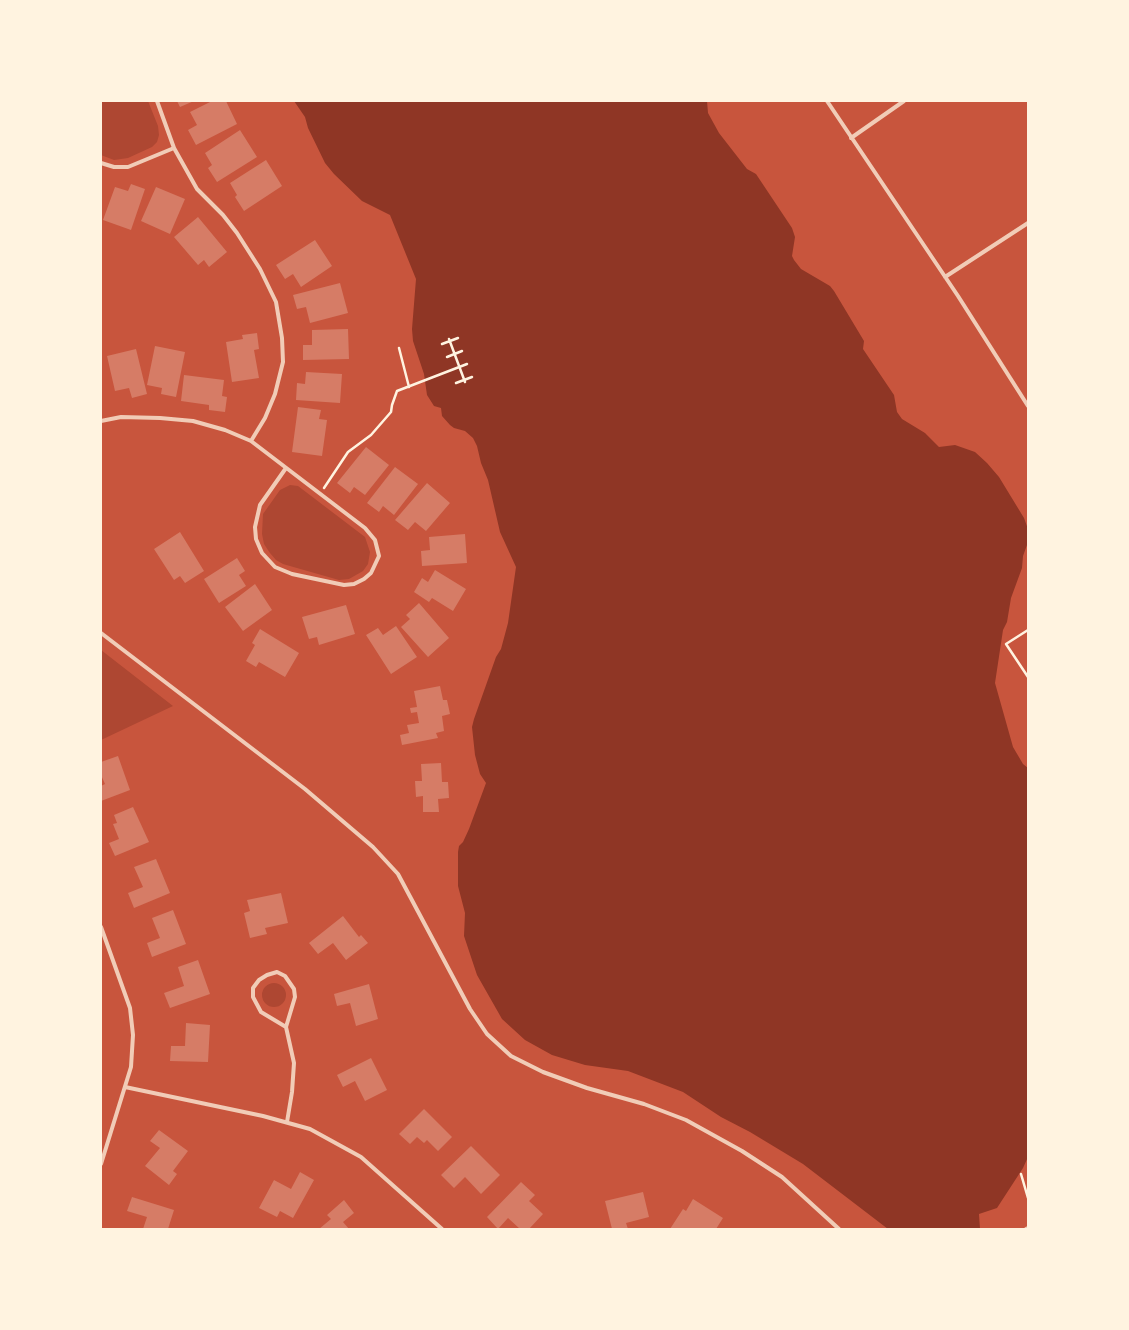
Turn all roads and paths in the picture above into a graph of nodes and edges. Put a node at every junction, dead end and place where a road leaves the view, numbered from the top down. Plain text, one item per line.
1 (157, 101) edge
2 (827, 101) edge
3 (904, 101) edge
4 (851, 138) junction
5 (174, 148) junction
6 (101, 163) edge
7 (1028, 222) edge
8 (945, 277) junction
9 (458, 338) dead end
10 (449, 340) junction
11 (442, 344) dead end
12 (399, 348) dead end
13 (462, 351) dead end
14 (454, 354) junction
15 (447, 357) dead end
16 (467, 364) dead end
17 (459, 367) junction
18 (472, 377) dead end
19 (464, 381) junction
20 (456, 383) dead end
21 (409, 387) junction
22 (1028, 406) edge
23 (101, 421) edge
24 (250, 441) junction
25 (286, 468) junction
26 (321, 493) junction
27 (1028, 630) edge
28 (101, 633) edge
29 (1028, 677) edge
30 (101, 927) edge
31 (286, 1027) junction
32 (125, 1087) junction
33 (287, 1122) junction
34 (101, 1164) edge
35 (1022, 1174) dead end
36 (1028, 1198) edge
37 (442, 1229) edge
38 (839, 1229) edge

1 - 5 street
2 - 4 street
3 - 4 street
4 - 8 street
5 - 6 street
5 - 24 street
7 - 8 street
8 - 22 street
9 - 10 path
10 - 11 path
10 - 14 path
12 - 21 path
13 - 14 path
14 - 15 path
14 - 17 path
16 - 17 path
17 - 19 path
17 - 21 path
18 - 19 path
19 - 20 path
21 - 26 path
23 - 24 street
24 - 25 street
25 - 26 street
25 - 26 street
27 - 29 path
28 - 38 street
30 - 32 street
31 - 31 street
31 - 33 street
32 - 33 street
32 - 34 street
33 - 37 street
35 - 36 path

